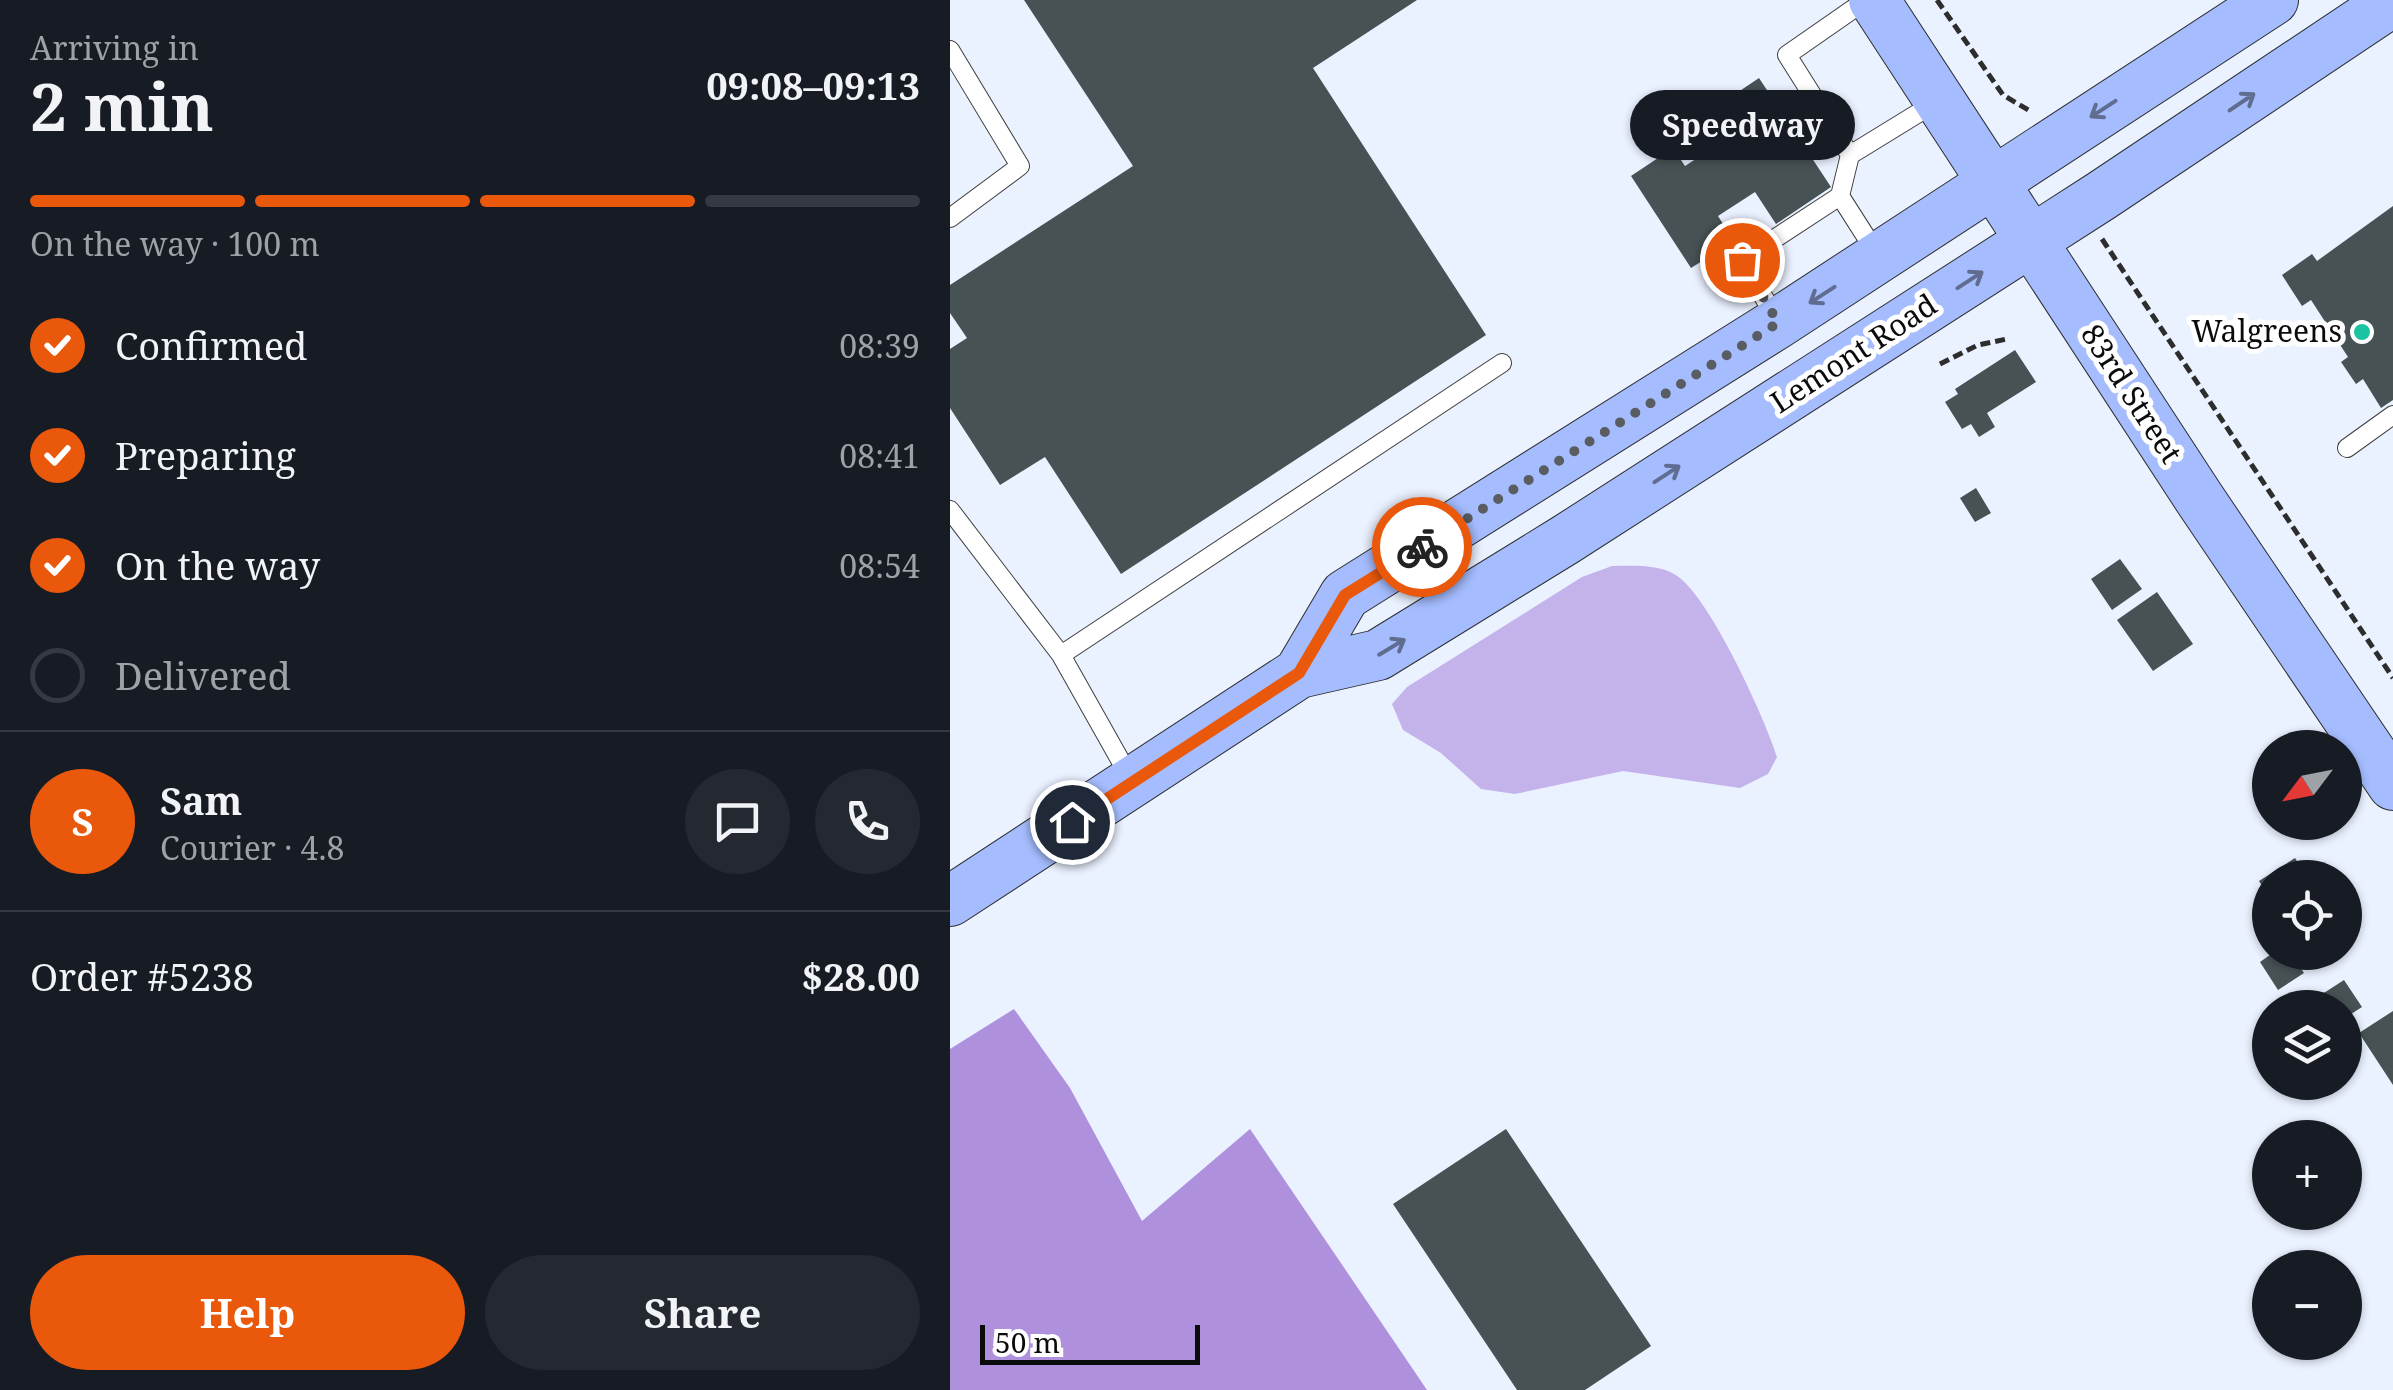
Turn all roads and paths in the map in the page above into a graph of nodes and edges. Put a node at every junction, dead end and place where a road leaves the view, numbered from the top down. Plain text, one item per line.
1 (1866, 0) edge
2 (1874, 0) edge
3 (1937, 0) edge
4 (2273, 0) edge
5 (2393, 1) edge
6 (950, 50) edge
7 (1938, 100) junction
8 (2035, 113) dead end
9 (1850, 154) junction
10 (1992, 184) junction
11 (1840, 196) junction
12 (950, 218) edge
13 (2102, 228) dead end
14 (2031, 241) junction
15 (1879, 257) junction
16 (1778, 323) junction
17 (2008, 339) dead end
18 (1502, 363) dead end
19 (1940, 364) dead end
20 (2393, 415) edge
21 (2346, 448) dead end
22 (950, 510) edge
23 (1061, 654) junction
24 (1299, 673) junction
25 (2393, 678) edge
26 (1132, 782) junction
27 (2393, 785) edge
28 (950, 901) edge

1 - 9 lane
2 - 7 main road, 83rd Street
3 - 8 path
4 -> 10 main road, Lemont Road
14 -> 5 main road, Lemont Road
6 - 12 lane
7 - 9 lane
7 - 10 main road, 83rd Street
9 - 11 lane
10 - 14 main road, 83rd Street
10 - 15 main road, Lemont Road
11 - 15 lane
11 - 16 lane
13 - 25 path
24 -> 14 main road, Lemont Road
14 - 27 main road, 83rd Street
15 -> 16 main road, Lemont Road
16 - 24 main road, Lemont Road
17 - 19 path
18 - 23 lane
20 - 21 lane
22 - 23 lane
23 - 26 lane
24 - 26 main road, Lemont Road
26 - 28 main road, Lemont Road

